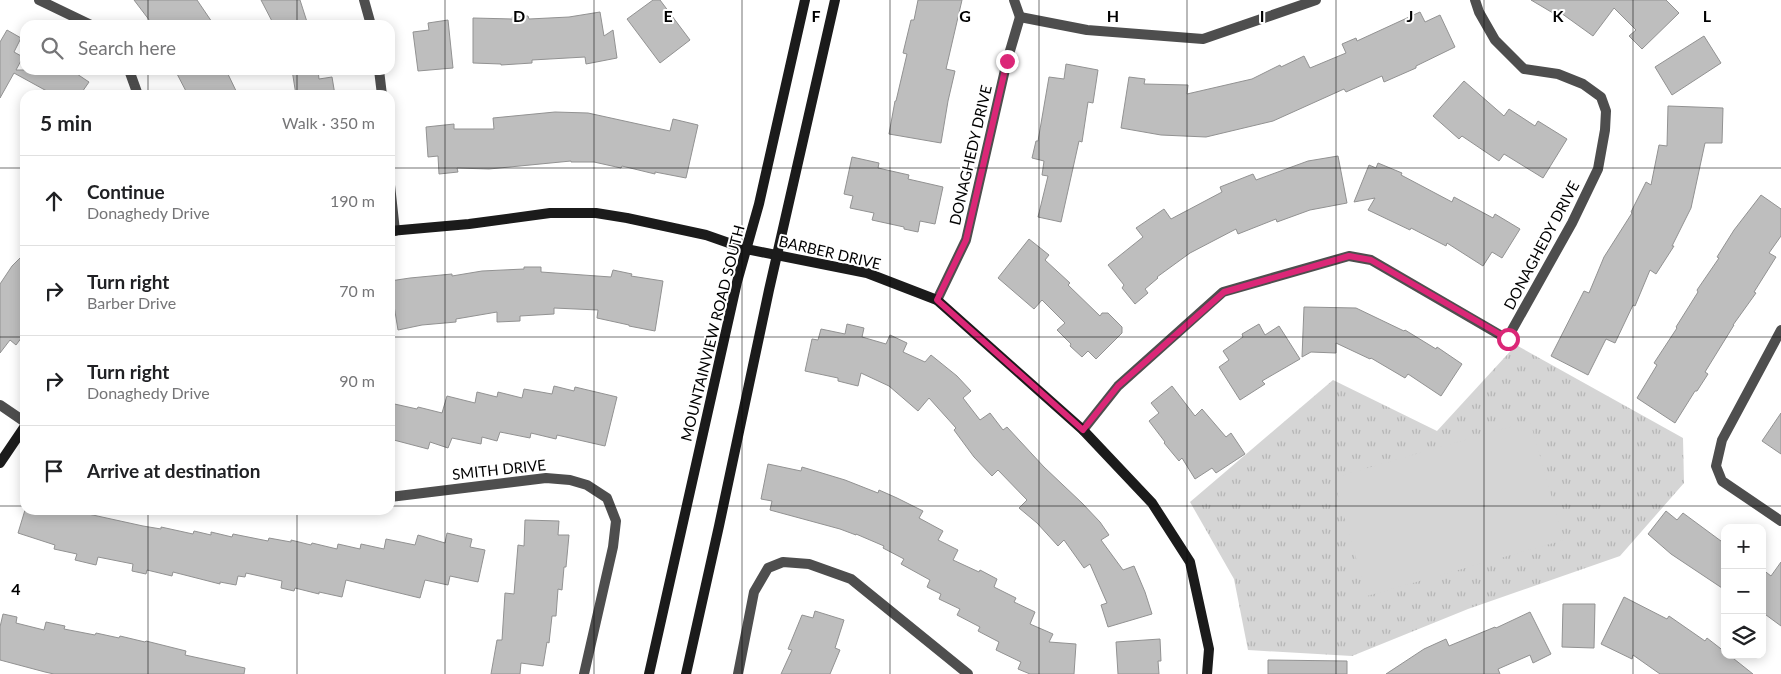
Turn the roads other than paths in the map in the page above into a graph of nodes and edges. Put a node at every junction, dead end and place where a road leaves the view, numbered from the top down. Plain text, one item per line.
1 (38, 0) edge
2 (364, 0) edge
3 (804, 0) edge
4 (835, 0) edge
5 (1014, 0) edge
6 (1316, 0) edge
7 (1475, 0) edge
8 (1020, 17) junction
9 (80, 20) edge
10 (370, 20) edge
11 (131, 75) edge
12 (380, 75) edge
13 (136, 90) edge
14 (381, 90) edge
15 (395, 231) edge
16 (746, 249) junction
17 (777, 255) junction
18 (937, 300) junction
19 (1781, 330) edge
20 (0, 405) edge
21 (20, 420) edge
22 (1083, 430) junction
23 (20, 432) edge
24 (0, 463) edge
25 (395, 496) edge
26 (1781, 521) edge
27 (584, 674) edge
28 (649, 674) edge
29 (686, 674) edge
30 (738, 674) edge
31 (968, 674) edge
32 (1207, 674) edge

1 - 9 street
2 - 10 street
3 - 16 main road, MOUNTAINVIEW ROAD SOUTH
4 - 17 main road
5 - 8 street
6 - 8 street
7 - 22 street, DONAGHEDY DRIVE
8 - 18 street, DONAGHEDY DRIVE
11 - 13 street
12 - 14 street
15 - 16 main road, BARBER DRIVE
16 - 17 main road, BARBER DRIVE
16 - 28 main road, MOUNTAINVIEW ROAD SOUTH
17 - 18 main road, BARBER DRIVE
17 - 29 main road
18 - 22 main road, BARBER DRIVE
19 - 26 street
20 - 21 street
22 - 32 main road, BARBER DRIVE
23 - 24 main road
25 - 27 street, SMITH DRIVE
30 - 31 street

